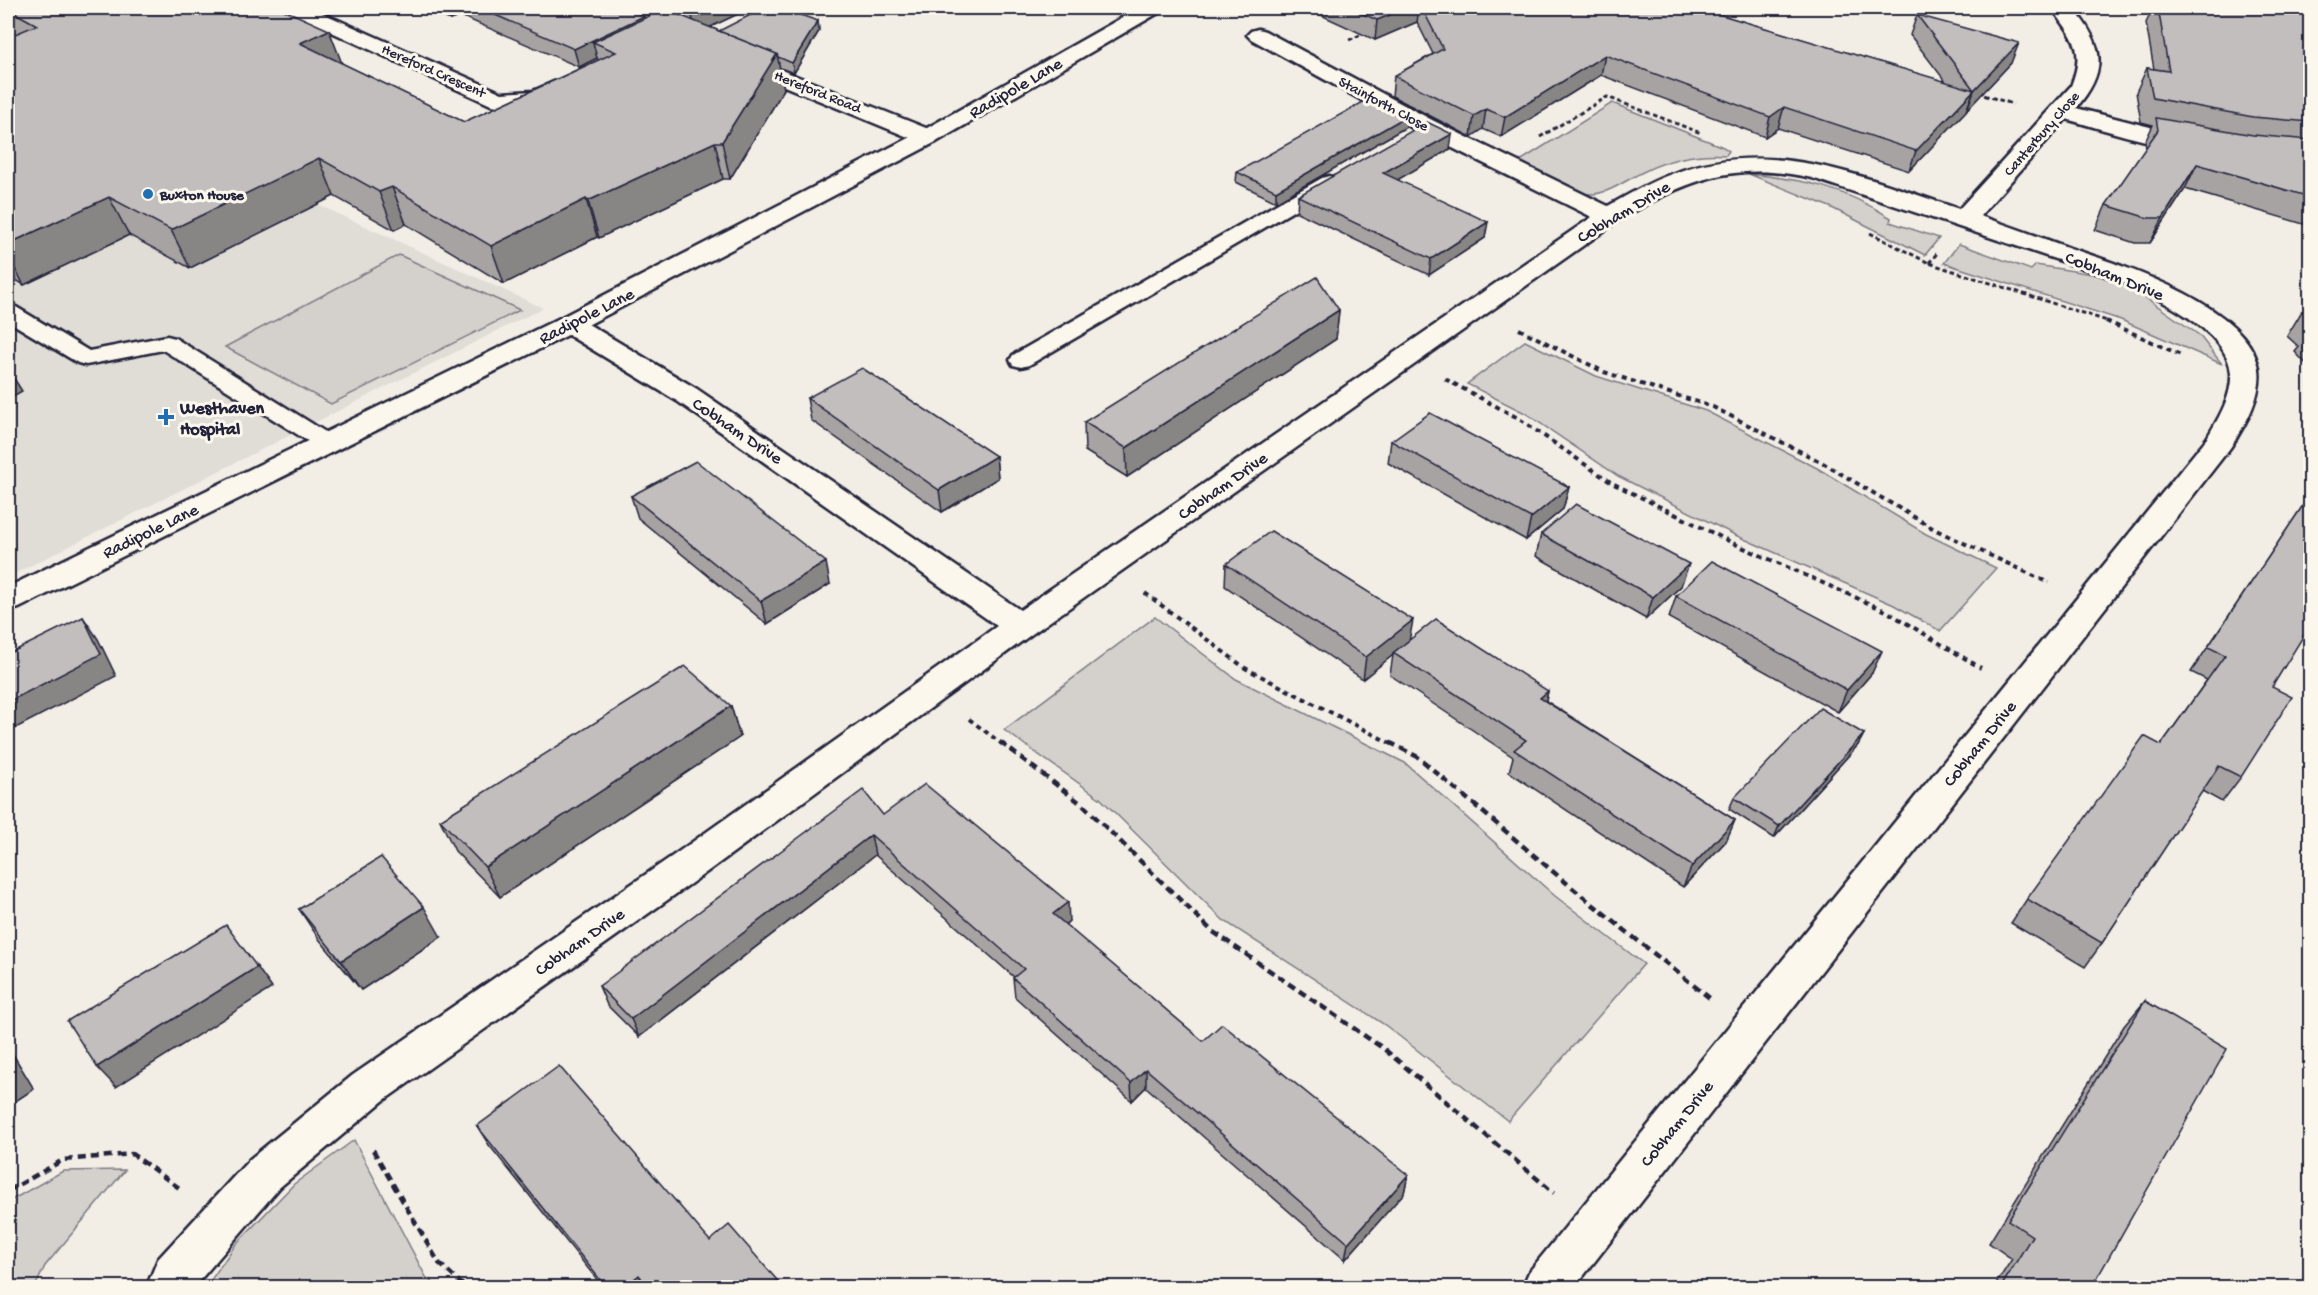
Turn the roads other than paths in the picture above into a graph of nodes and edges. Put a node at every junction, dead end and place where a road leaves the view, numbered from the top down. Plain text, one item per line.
1 (295, 8) edge
2 (1153, 8) edge
3 (2062, 8) edge
4 (1258, 35) dead end
5 (719, 51) edge
6 (580, 78) edge
7 (2060, 114) junction
8 (1426, 126) junction
9 (928, 137) junction
10 (1406, 138) edge
11 (2217, 146) edge
12 (1343, 174) edge
13 (1609, 216) junction
14 (1964, 219) junction
15 (8, 312) edge
16 (569, 324) junction
17 (1021, 360) dead end
18 (327, 443) junction
19 (8, 600) edge
20 (1020, 626) junction
21 (169, 1287) edge
22 (1545, 1287) edge

1 - 6 street, Hereford Crescent
2 - 9 street, Radipole Lane
3 - 7 street, Canterbury Close
4 - 8 street, Stainforth Close
5 - 9 street, Hereford Road
7 - 11 street
7 - 14 street, Canterbury Close
8 - 10 lane
8 - 13 street, Stainforth Close
9 - 16 street, Radipole Lane
12 - 17 lane
13 - 14 street, Cobham Drive
13 - 20 street, Cobham Drive
14 - 22 street, Cobham Drive
15 - 18 lane
16 - 18 street, Radipole Lane
16 - 20 street, Cobham Drive
18 - 19 street, Radipole Lane
20 - 21 street, Cobham Drive

